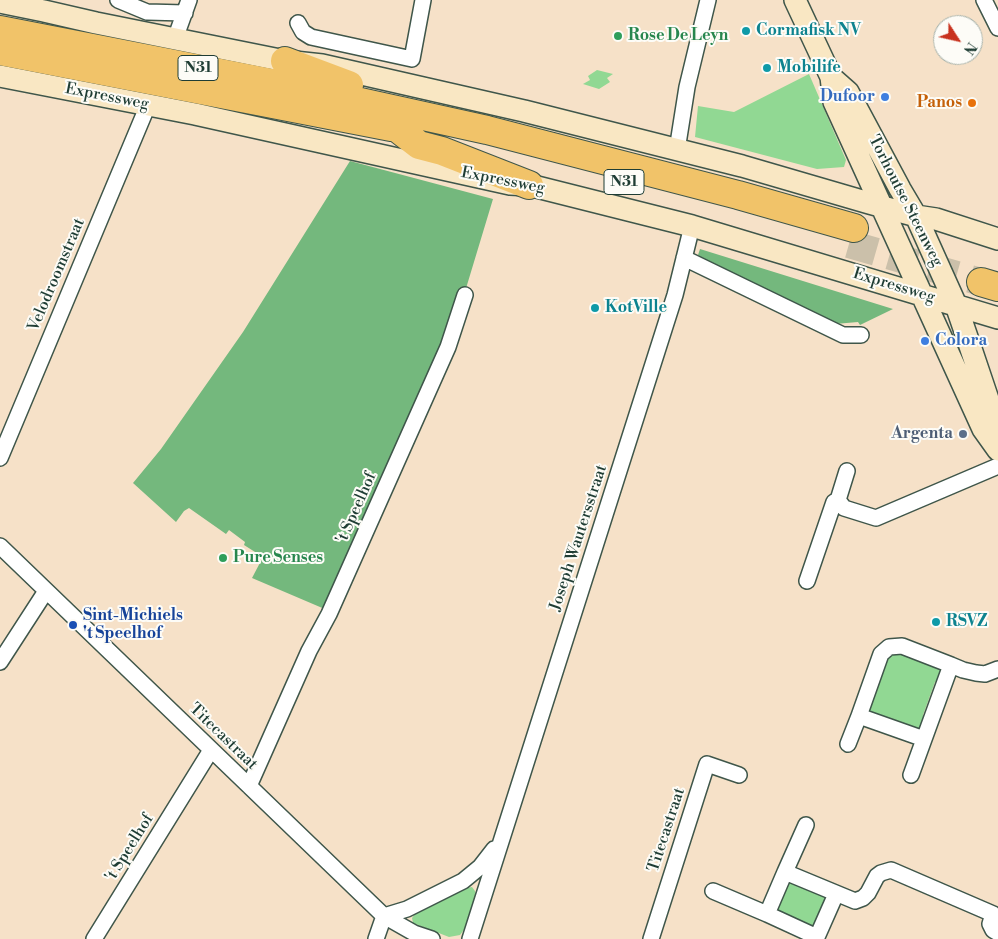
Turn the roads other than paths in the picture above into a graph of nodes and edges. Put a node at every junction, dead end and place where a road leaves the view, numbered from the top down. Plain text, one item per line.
1 (118, 0) edge
2 (423, 0) edge
3 (708, 0) edge
4 (795, 0) edge
5 (984, 0) edge
6 (0, 2) edge
7 (187, 6) edge
8 (298, 23) dead end
9 (998, 28) edge
10 (0, 30) edge
11 (175, 39) junction
12 (0, 51) edge
13 (284, 61) junction
14 (0, 76) edge
15 (831, 77) junction
16 (148, 105) junction
17 (396, 119) junction
18 (677, 150) junction
19 (529, 185) junction
20 (883, 207) junction
21 (916, 216) junction
22 (692, 226) junction
23 (852, 236) tunnel mouth
24 (997, 236) edge
25 (684, 258) junction
26 (465, 295) dead end
27 (922, 295) junction
28 (956, 305) junction
29 (998, 318) edge
30 (861, 334) dead end
31 (998, 454) edge
32 (0, 458) edge
33 (848, 471) dead end
34 (838, 500) junction
35 (0, 546) edge
36 (808, 581) dead end
37 (46, 591) junction
38 (0, 662) edge
39 (951, 665) junction
40 (998, 669) edge
41 (859, 716) junction
42 (924, 740) junction
43 (848, 744) dead end
44 (212, 750) junction
45 (738, 775) dead end
46 (911, 775) dead end
47 (249, 786) junction
48 (806, 825) dead end
49 (505, 828) junction
50 (785, 872) junction
51 (714, 891) dead end
52 (836, 894) junction
53 (995, 910) edge
54 (767, 914) junction
55 (384, 916) junction
56 (998, 933) edge
57 (94, 939) edge
58 (376, 939) edge
59 (432, 939) edge
60 (470, 939) edge
61 (652, 939) edge

1 - 7 street
2 - 8 street
3 - 18 street
4 - 15 street, Torhoutse Steenweg
5 - 9 street
6 - 11 street
7 - 11 street
10 - 17 highway, Expressweg / N31
11 - 13 street
12 - 17 highway, Expressweg / N31
13 - 17 highway
13 - 18 street
14 - 16 street, Expressweg
15 - 20 street, Torhoutse Steenweg
15 - 21 street, Torhoutse Steenweg
16 - 19 street, Expressweg
16 - 32 street, Velodroomstraat
17 - 19 highway
17 - 23 highway, Expressweg / N31
18 - 20 street
19 - 22 street, Expressweg
20 - 21 street
20 - 27 street, Torhoutse Steenweg
21 - 24 street
21 - 28 street, Torhoutse Steenweg
22 - 25 street, Joseph Wautersstraat
22 - 27 street, Expressweg
25 - 30 street
25 - 49 street, Joseph Wautersstraat
26 - 47 street, 't Speelhof
27 - 28 street, Expressweg
27 - 31 street, Torhoutse Steenweg
28 - 29 street, Expressweg
28 - 31 street, Torhoutse Steenweg
31 - 34 street
33 - 34 street
34 - 36 street
35 - 37 street, Titecastraat
37 - 38 street
37 - 44 street, Titecastraat
39 - 40 street
39 - 41 street
39 - 42 street
41 - 42 street
41 - 43 street
42 - 46 street
44 - 47 street, Titecastraat
44 - 57 street, 't Speelhof
45 - 61 street, Titecastraat
47 - 55 street, Titecastraat
48 - 50 street
49 - 55 street, Joseph Wautersstraat
49 - 60 street, Joseph Wautersstraat
50 - 52 street
50 - 54 street
51 - 54 street
52 - 53 street
52 - 54 street
53 - 56 street
55 - 58 street
55 - 59 street, Titecastraat

